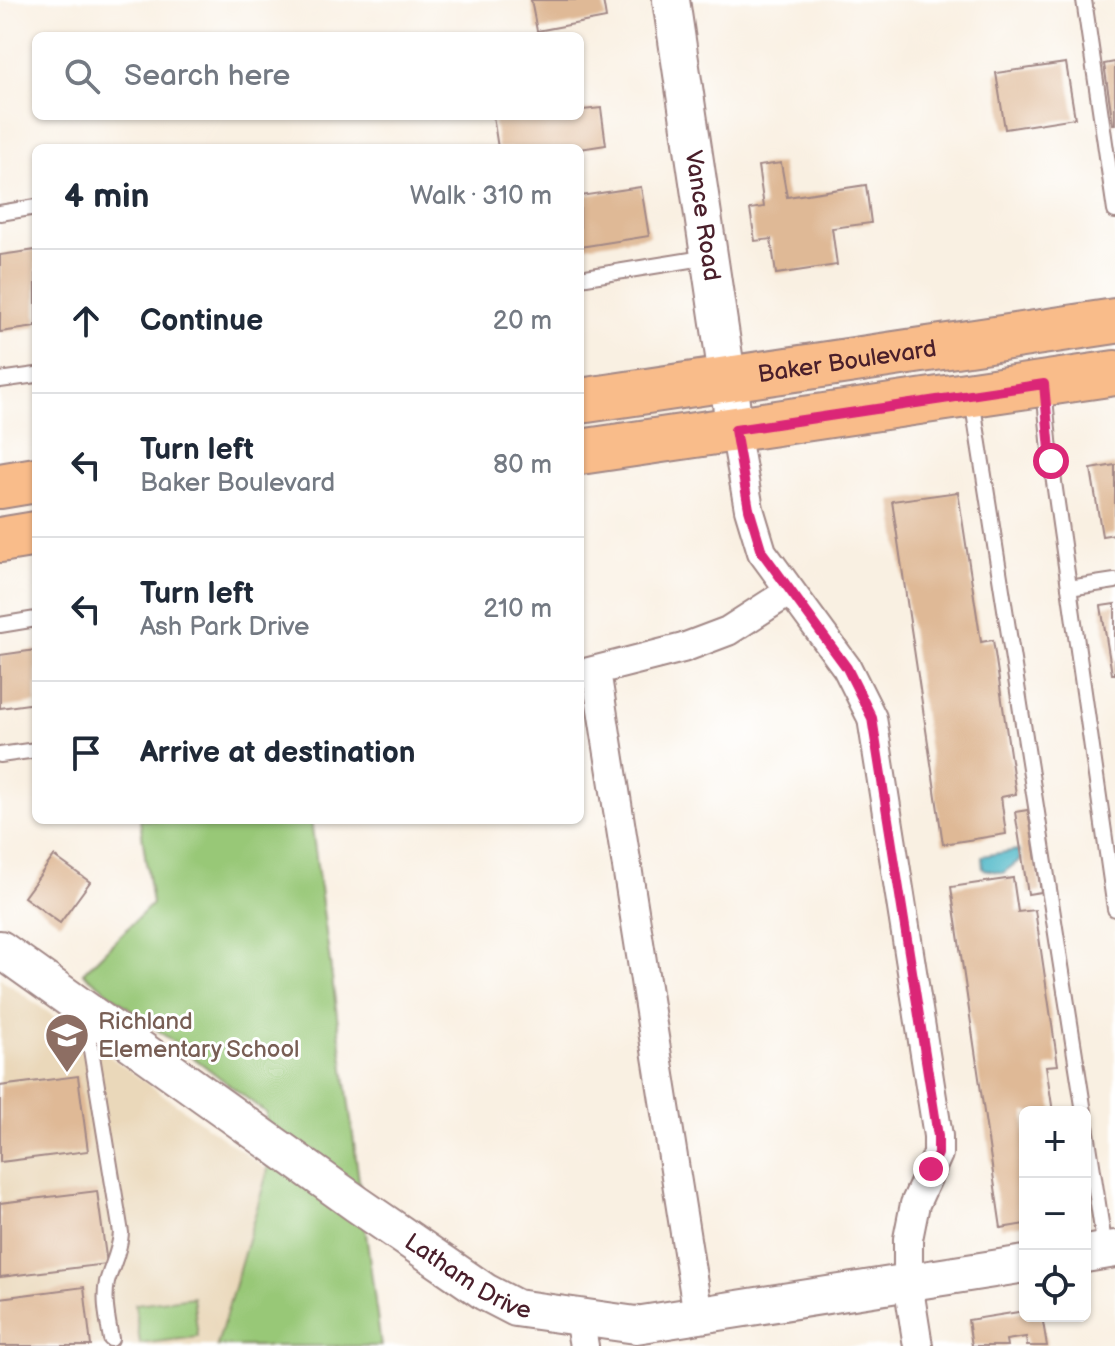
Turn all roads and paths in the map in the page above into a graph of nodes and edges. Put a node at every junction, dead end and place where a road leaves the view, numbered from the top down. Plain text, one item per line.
1 (671, 0) edge
2 (1084, 0) edge
3 (32, 208) edge
4 (1115, 211) edge
5 (0, 213) edge
6 (709, 257) junction
7 (584, 277) edge
8 (1115, 321) edge
9 (1115, 373) edge
10 (32, 376) edge
11 (727, 379) junction
12 (0, 380) edge
13 (1044, 384) junction
14 (972, 394) junction
15 (584, 400) edge
16 (735, 430) junction
17 (584, 451) edge
18 (32, 481) edge
19 (0, 486) edge
20 (32, 535) edge
21 (0, 540) edge
22 (1115, 581) edge
23 (1069, 588) junction
24 (790, 591) junction
25 (32, 620) edge
26 (0, 625) edge
27 (588, 673) edge
28 (32, 751) edge
29 (0, 755) edge
30 (1108, 816) edge
31 (1115, 909) edge
32 (0, 949) edge
33 (85, 1011) junction
34 (1083, 1106) edge
35 (1091, 1166) edge
36 (1102, 1251) edge
37 (1019, 1265) edge
38 (908, 1283) junction
39 (698, 1315) junction
40 (582, 1332) edge
41 (111, 1339) dead end
42 (918, 1346) edge

1 - 6 street, Vance Road
2 - 4 lane
3 - 5 lane
6 - 7 lane
6 - 11 street, Vance Road
8 - 11 main road, Baker Boulevard
9 - 13 main road, Baker Boulevard
10 - 12 lane
11 - 15 main road, Baker Boulevard
11 - 16 street, Vance Road
13 - 14 main road, Baker Boulevard
13 - 23 lane
14 - 16 main road, Baker Boulevard
14 - 34 lane
16 - 17 main road, Baker Boulevard
16 - 24 street
18 - 19 main road
20 - 21 main road
22 - 23 lane
23 - 30 lane
24 - 27 street
24 - 38 street
25 - 26 lane
27 - 39 street
28 - 29 lane
30 - 31 lane
32 - 33 street, Latham Drive
33 - 40 street, Latham Drive
33 - 41 lane
35 - 36 lane
37 - 38 street, Latham Drive
38 - 39 street, Latham Drive
38 - 42 street
39 - 40 street, Latham Drive

